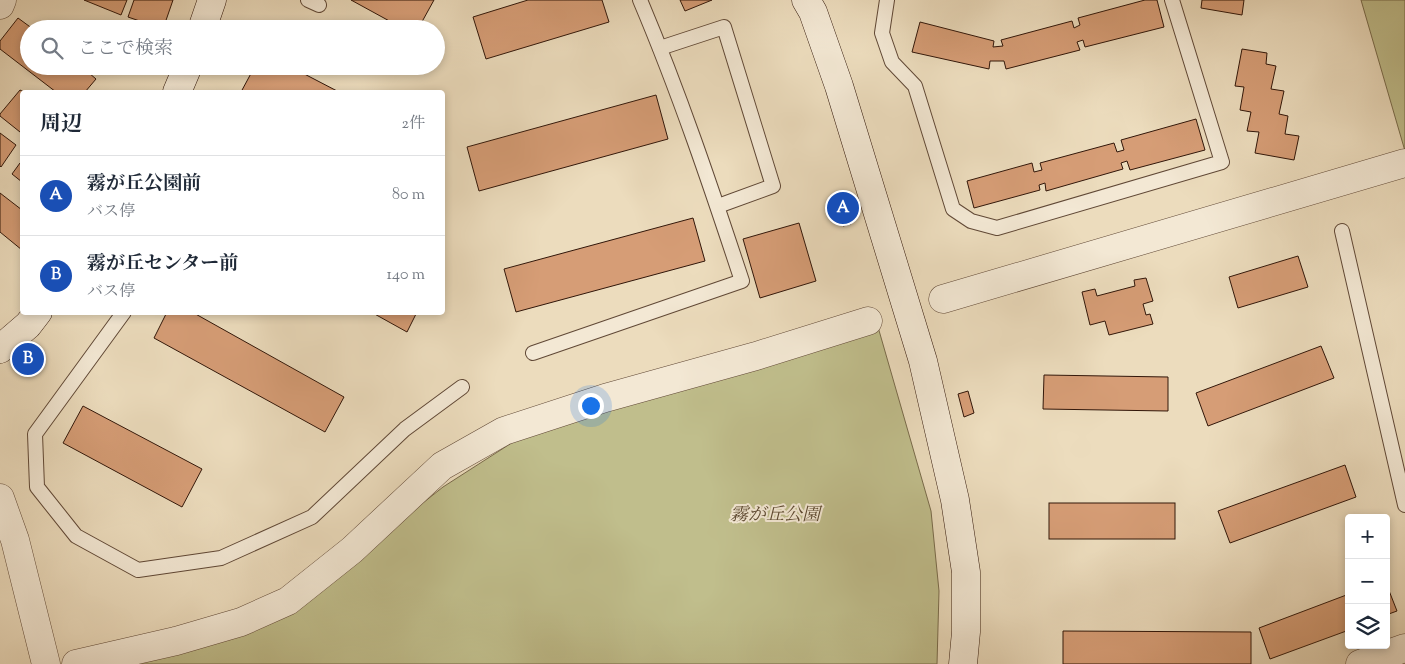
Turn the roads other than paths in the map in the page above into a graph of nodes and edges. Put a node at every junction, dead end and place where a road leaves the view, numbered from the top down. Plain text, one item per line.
1 (2, 0) edge
2 (212, 0) edge
3 (640, 0) edge
4 (806, 0) edge
5 (887, 0) edge
6 (1172, 0) edge
7 (0, 5) edge
8 (205, 20) edge
9 (660, 48) junction
10 (184, 75) edge
11 (178, 90) edge
12 (1405, 163) edge
13 (718, 206) junction
14 (1342, 231) dead end
15 (943, 299) dead end
16 (36, 315) edge
17 (122, 315) edge
18 (868, 321) dead end
19 (0, 350) edge
20 (533, 353) dead end
21 (462, 387) dead end
22 (0, 498) edge
23 (1405, 505) edge
24 (1405, 648) edge
25 (46, 664) edge
26 (76, 664) edge
27 (963, 664) edge
28 (1360, 664) edge

1 - 7 street
2 - 8 street
3 - 9 lane
4 - 27 street
5 - 6 lane
9 - 13 lane
9 - 13 lane
10 - 11 street
12 - 15 street
13 - 20 lane
14 - 23 lane
16 - 19 street
17 - 21 lane
18 - 26 street
22 - 25 street
24 - 28 street

